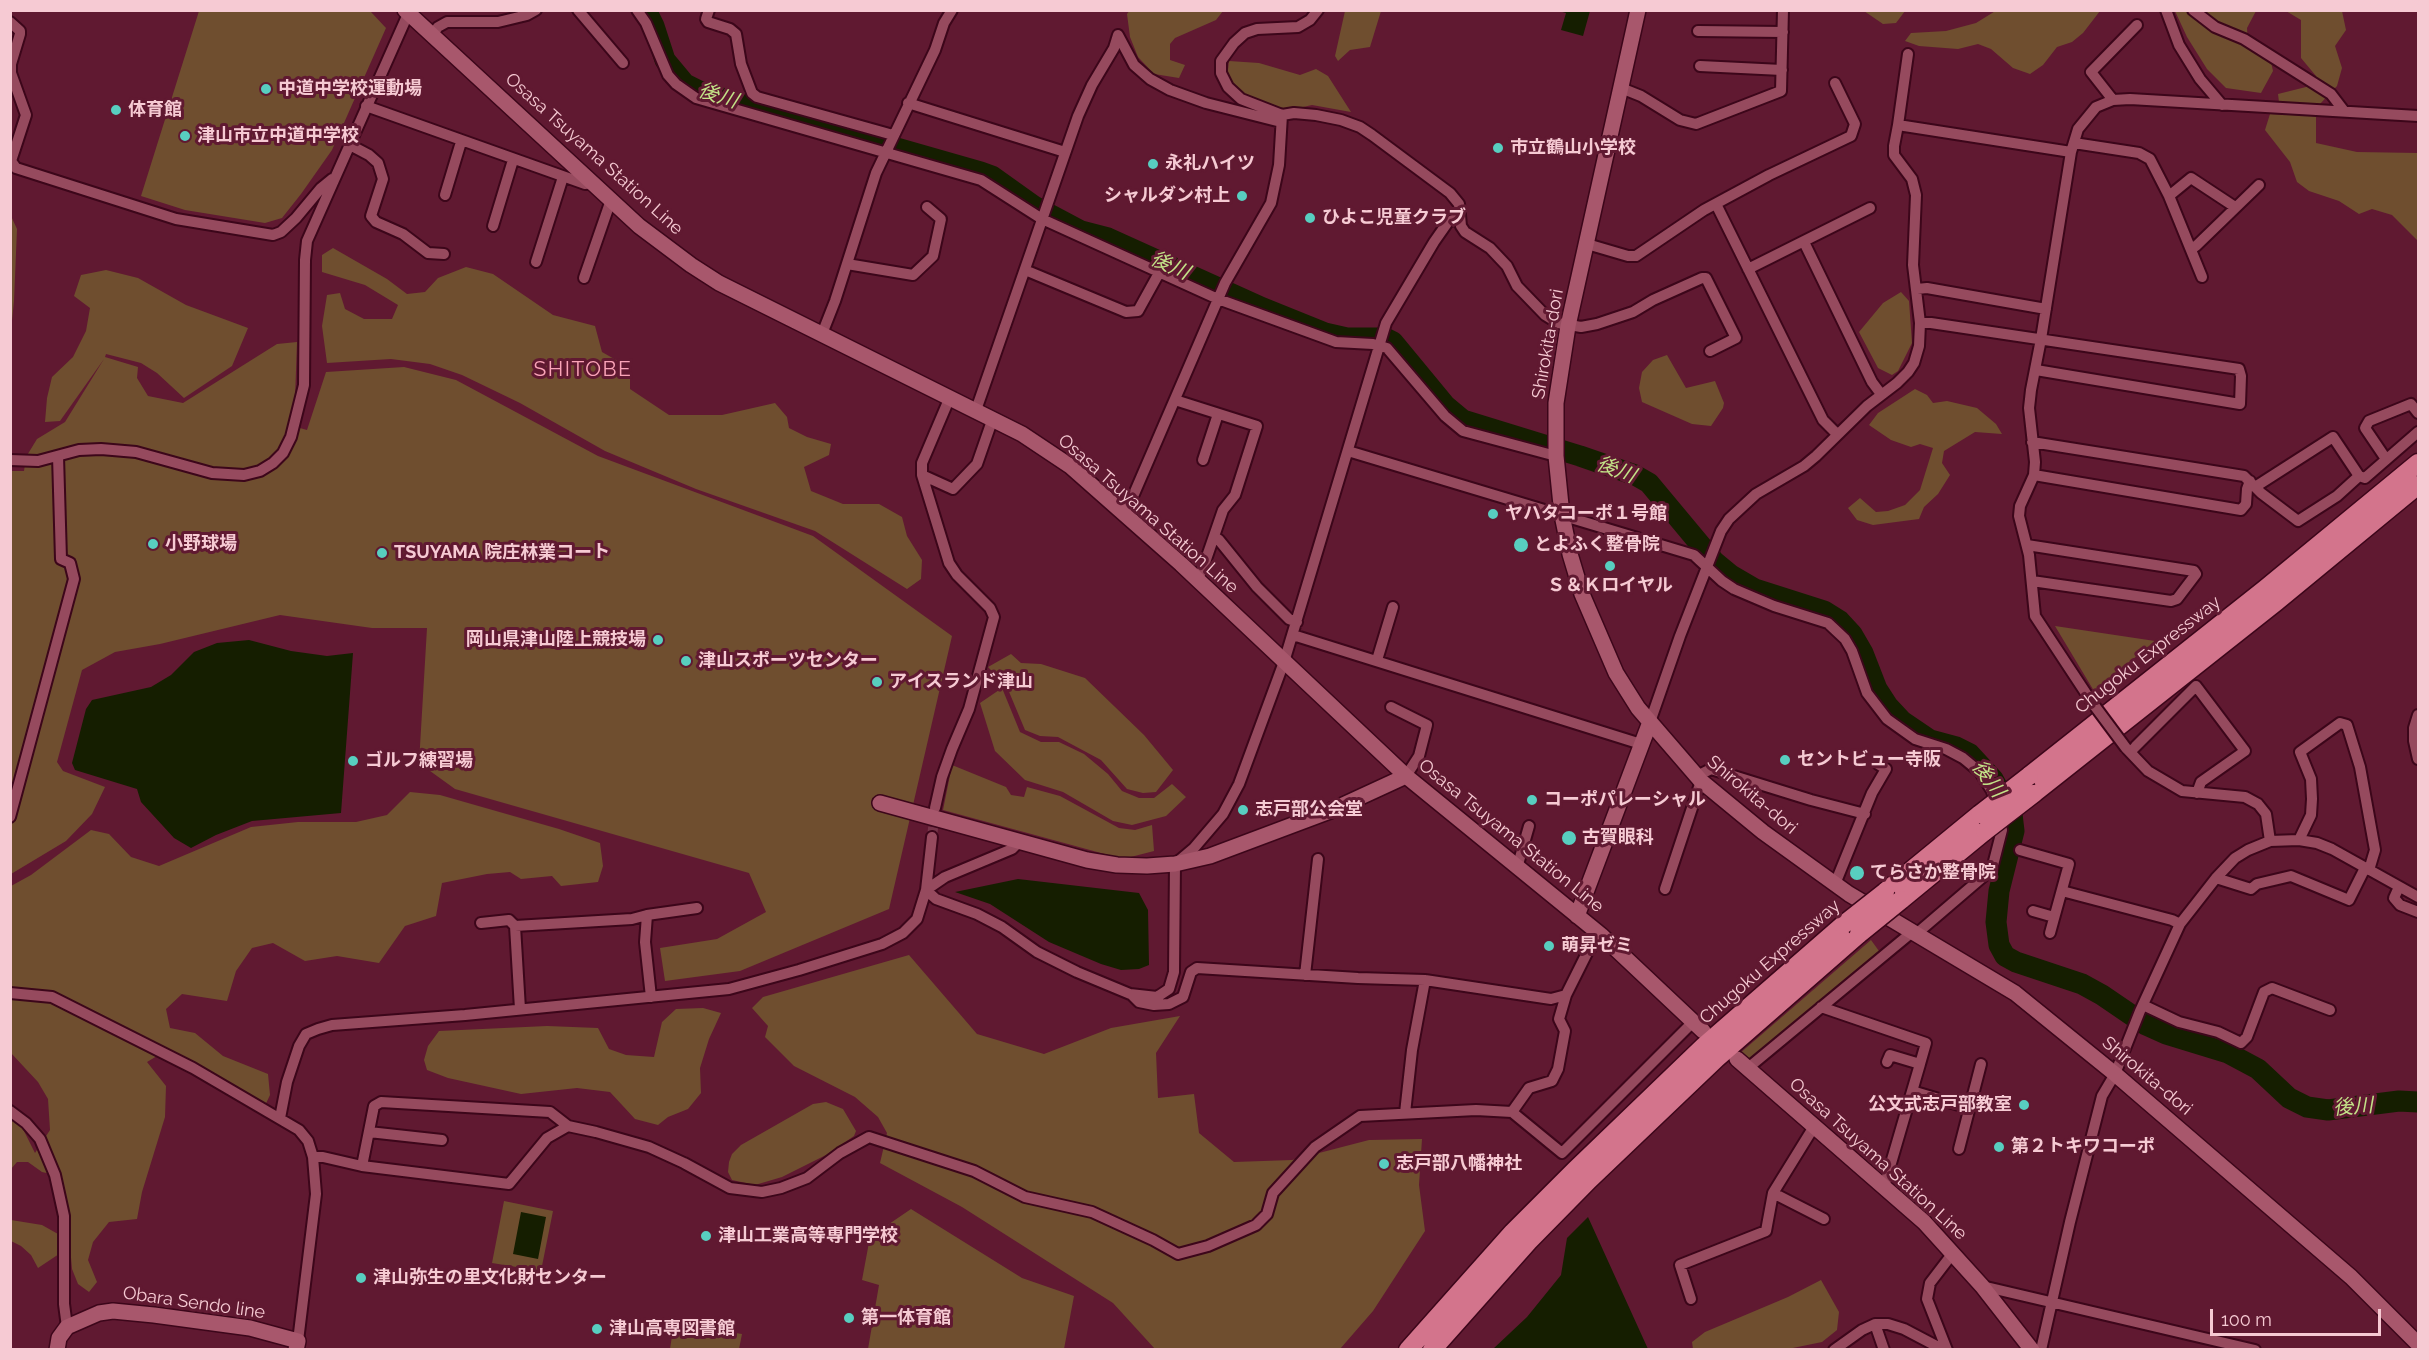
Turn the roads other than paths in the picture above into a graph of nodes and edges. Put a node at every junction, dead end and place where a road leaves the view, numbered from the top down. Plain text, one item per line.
1 (536, 10) edge
2 (578, 10) edge
3 (637, 10) edge
4 (709, 10) edge
5 (952, 10) edge
6 (1318, 10) edge
7 (1638, 10) edge
8 (1783, 10) edge
9 (2166, 10) edge
10 (2193, 10) edge
11 (407, 12) edge
12 (10, 22) edge
13 (2137, 25) dead end
14 (1698, 31) dead end
15 (1783, 32) junction
16 (432, 35) junction
17 (1908, 54) dead end
18 (623, 63) dead end
19 (1700, 66) dead end
20 (1782, 70) junction
21 (1835, 83) dead end
22 (1621, 88) junction
23 (2114, 100) junction
24 (908, 103) junction
25 (2222, 105) junction
26 (366, 106) junction
27 (2344, 111) junction
28 (2418, 116) edge
29 (1281, 119) junction
30 (1898, 124) junction
31 (461, 142) junction
32 (889, 144) junction
33 (350, 145) junction
34 (2072, 147) junction
35 (1065, 152) junction
36 (513, 160) junction
37 (335, 177) junction
38 (563, 177) junction
39 (594, 183) junction
40 (2259, 185) dead end
41 (445, 195) dead end
42 (2169, 196) junction
43 (611, 200) junction
44 (1716, 204) junction
45 (927, 207) dead end
46 (2235, 207) junction
47 (1870, 208) dead end
48 (1044, 213) junction
49 (1460, 217) junction
50 (493, 226) dead end
51 (1804, 242) junction
52 (1587, 244) junction
53 (2191, 249) junction
54 (444, 254) dead end
55 (536, 262) dead end
56 (847, 264) junction
57 (1748, 269) junction
58 (1025, 270) junction
59 (1160, 273) junction
60 (2202, 277) dead end
61 (584, 278) dead end
62 (1917, 289) junction
63 (1221, 292) junction
64 (2046, 309) junction
65 (1920, 323) junction
66 (1568, 326) junction
67 (822, 334) junction
68 (2042, 339) junction
69 (1380, 340) junction
70 (1710, 351) dead end
71 (2036, 370) junction
72 (1881, 394) junction
73 (950, 397) junction
74 (1175, 400) junction
75 (976, 410) junction
76 (2418, 413) edge
77 (1218, 414) junction
78 (993, 418) junction
79 (2418, 432) edge
80 (1837, 434) junction
81 (2032, 442) junction
82 (1348, 451) junction
83 (58, 456) junction
84 (1556, 456) junction
85 (2386, 459) junction
86 (10, 460) edge
87 (1203, 460) dead end
88 (2418, 463) edge
89 (922, 475) junction
90 (2034, 475) junction
91 (2359, 476) junction
92 (2253, 484) junction
93 (2418, 485) edge
94 (1124, 513) junction
95 (1562, 515) junction
96 (1214, 537) junction
97 (2027, 545) junction
98 (1708, 565) junction
99 (1196, 579) junction
100 (2032, 581) junction
101 (1393, 606) dead end
102 (1297, 622) junction
103 (1293, 635) junction
104 (1377, 660) junction
105 (1284, 662) junction
106 (1391, 706) dead end
107 (2418, 715) edge
108 (1650, 722) junction
109 (1641, 744) junction
110 (2128, 750) junction
111 (2418, 759) edge
112 (1878, 764) dead end
113 (1406, 776) junction
114 (1699, 778) junction
115 (2031, 785) junction
116 (2197, 793) junction
117 (880, 803) dead end
118 (935, 808) tunnel mouth
119 (1865, 814) junction
120 (10, 817) edge
121 (1529, 826) dead end
122 (932, 837) tunnel mouth
123 (2299, 840) junction
124 (1020, 841) junction
125 (2270, 841) junction
126 (2020, 850) dead end
127 (1318, 859) dead end
128 (1175, 864) junction
129 (1517, 868) junction
130 (2367, 869) junction
131 (2216, 878) junction
132 (1835, 885) junction
133 (2399, 887) junction
134 (1665, 889) dead end
135 (926, 890) junction
136 (2062, 891) junction
137 (2418, 897) edge
138 (697, 908) dead end
139 (2033, 911) dead end
140 (2418, 912) edge
141 (647, 915) junction
142 (1577, 916) junction
143 (2054, 917) junction
144 (481, 922) dead end
145 (2180, 924) junction
146 (515, 926) junction
147 (1851, 929) junction
148 (2050, 933) dead end
149 (1913, 934) junction
150 (1601, 935) junction
151 (1305, 975) junction
152 (1425, 980) junction
153 (10, 993) edge
154 (1130, 994) junction
155 (1566, 995) junction
156 (651, 998) junction
157 (1821, 1007) junction
158 (2142, 1008) junction
159 (520, 1009) junction
160 (2330, 1010) dead end
161 (1698, 1026) joint
162 (1887, 1062) dead end
163 (1742, 1063) joint
164 (1920, 1064) junction
165 (1981, 1064) dead end
166 (2115, 1074) junction
167 (1912, 1090) junction
168 (1969, 1108) junction
169 (10, 1111) edge
170 (1405, 1113) junction
171 (1512, 1113) junction
172 (280, 1118) junction
173 (1815, 1125) junction
174 (568, 1126) junction
175 (369, 1132) junction
176 (442, 1140) dead end
177 (1959, 1149) dead end
178 (313, 1157) junction
179 (362, 1166) junction
180 (1884, 1187) junction
181 (1773, 1193) junction
182 (1824, 1219) dead end
183 (1953, 1253) junction
184 (1982, 1286) junction
185 (1690, 1299) dead end
186 (2053, 1303) junction
187 (1875, 1324) junction
188 (67, 1327) junction
189 (2418, 1344) edge
190 (297, 1345) edge
191 (57, 1350) edge
192 (1408, 1350) edge
193 (1431, 1350) edge
194 (1834, 1350) edge
195 (1884, 1350) edge
196 (1945, 1350) edge
197 (2032, 1350) edge
198 (2041, 1350) edge
199 (2255, 1350) edge

1 - 16 street
2 - 18 street
3 - 32 street
4 - 32 street
5 - 24 street
6 - 29 street
7 - 22 street, Shirokita-dori
8 - 15 street
9 - 25 street
10 - 27 street
11 - 16 street, Osasa Tsuyama Station Line
11 - 26 street
12 - 37 street
13 - 23 street
14 - 15 street
15 - 20 street
16 - 39 street, Osasa Tsuyama Station Line
17 - 30 street
19 - 20 street
20 - 22 street
21 - 44 street
22 - 52 street, Shirokita-dori
23 - 25 street
23 - 34 street
24 - 32 street
24 - 35 street
25 - 27 street
26 - 31 street
26 - 33 street
27 - 28 street
29 - 35 street
29 - 49 street
29 - 63 street
30 - 34 street
30 - 62 street
31 - 36 street
31 - 41 street
32 - 48 street
32 - 56 street
33 - 37 street
33 - 54 street
34 - 42 street
34 - 64 street
35 - 48 street
36 - 38 street
36 - 50 street
37 - 83 street
38 - 39 street
38 - 55 street
39 - 43 street, Osasa Tsuyama Station Line
40 - 46 street
42 - 46 street
42 - 53 street
43 - 61 street
43 - 67 street, Osasa Tsuyama Station Line
44 - 52 street
44 - 57 street
45 - 56 street
46 - 53 street
47 - 51 street
48 - 58 street
48 - 59 street
49 - 66 street
49 - 69 street
51 - 57 street
51 - 72 street
52 - 66 street, Shirokita-dori
53 - 60 street
56 - 67 street
57 - 80 street
58 - 59 street
58 - 75 street
59 - 63 street
62 - 64 street
62 - 65 street
63 - 69 street
63 - 74 street
64 - 68 street
65 - 68 street
65 - 72 street
66 - 70 street
66 - 84 street, Shirokita-dori
67 - 73 street, Osasa Tsuyama Station Line
68 - 71 street
68 - 71 street
69 - 82 street
69 - 84 street
71 - 81 street
72 - 80 street
73 - 75 street, Osasa Tsuyama Station Line
73 - 89 street
74 - 77 street
74 - 94 street
75 - 78 street, Osasa Tsuyama Station Line
76 - 85 street
77 - 87 street
77 - 96 street
78 - 89 street
78 - 94 street, Osasa Tsuyama Station Line
79 - 85 street
80 - 98 street
81 - 90 street
81 - 92 street
82 - 95 street
82 - 102 street
83 - 86 street
83 - 120 street
84 - 95 street, Shirokita-dori
85 - 91 street
88 - 115 highway, Chugoku Expressway
89 - 118 street
90 - 92 street
90 - 97 street
91 - 92 street
91 - 92 street
93 - 115 highway, Chugoku Expressway
94 - 99 street, Osasa Tsuyama Station Line
95 - 98 street
95 - 108 street, Shirokita-dori
96 - 99 street
96 - 102 street
97 - 100 street
97 - 100 street
98 - 108 street
98 - 149 street
99 - 105 street, Osasa Tsuyama Station Line
100 - 110 street, bridge
101 - 104 street
102 - 103 street
103 - 104 street
103 - 105 street
104 - 109 street
105 - 113 street, Osasa Tsuyama Station Line
105 - 128 street
106 - 113 street
107 - 111 street
108 - 109 street
108 - 114 street, Shirokita-dori
109 - 142 street
110 - 116 street
110 - 116 street
112 - 119 street
113 - 128 street
113 - 129 street, Osasa Tsuyama Station Line
114 - 119 street
114 - 132 street, Shirokita-dori
114 - 134 street
115 - 147 highway, Chugoku Expressway, bridge
116 - 125 street
117 - 124 street
119 - 132 street
121 - 129 street
122 - 135 street
123 - 125 street
123 - 130 street
123 - 130 street
124 - 128 street
124 - 135 street
125 - 131 street
126 - 136 street
127 - 151 street
128 - 154 street
129 - 142 street, Osasa Tsuyama Station Line
130 - 131 street
130 - 133 street
131 - 145 street
132 - 149 street, Shirokita-dori
133 - 137 street
133 - 140 street
135 - 154 street
135 - 156 street
136 - 143 street
136 - 145 street
138 - 141 street
139 - 143 street
141 - 146 street
141 - 156 street
142 - 150 street, Osasa Tsuyama Station Line
143 - 148 street
144 - 146 street
145 - 158 street
146 - 159 street
147 - 192 highway, Chugoku Expressway
147 - 193 highway, Chugoku Expressway
149 - 157 street
149 - 166 street, Shirokita-dori
150 - 155 street
150 - 161 street, Osasa Tsuyama Station Line
151 - 152 street
151 - 154 street
152 - 155 street
152 - 170 street
153 - 172 street
155 - 171 street
156 - 159 street
157 - 163 street
157 - 164 street
158 - 160 street
158 - 166 street
159 - 172 street
161 - 171 street
162 - 164 street
163 - 173 street, Osasa Tsuyama Station Line
164 - 167 street
165 - 168 street
166 - 186 street
166 - 189 street, Shirokita-dori
167 - 168 street
167 - 180 street
168 - 177 street
169 - 188 street
170 - 171 street
170 - 174 street
172 - 178 street
173 - 180 street, Osasa Tsuyama Station Line
173 - 181 street
174 - 175 street
174 - 179 street
175 - 176 street
175 - 179 street
178 - 179 street
178 - 190 street
180 - 183 street, Osasa Tsuyama Station Line
181 - 182 street
181 - 185 street
183 - 184 street, Osasa Tsuyama Station Line
183 - 196 street
184 - 186 street
184 - 197 street, Osasa Tsuyama Station Line
186 - 198 street
186 - 199 street
187 - 194 street
187 - 195 street
187 - 196 street
188 - 190 street, Obara Sendo line
188 - 191 street

